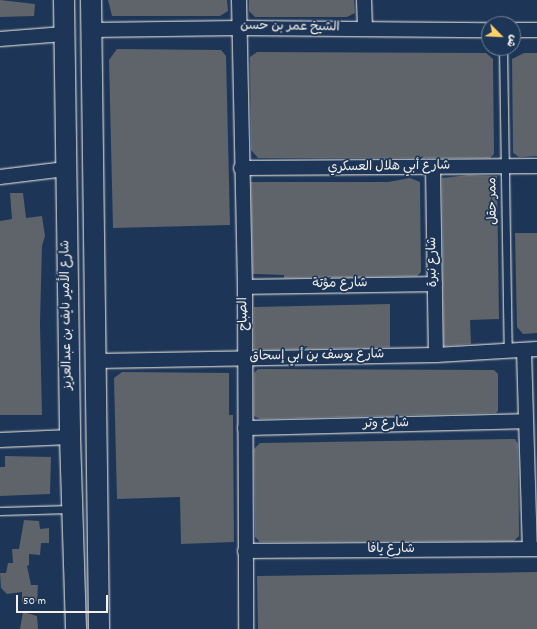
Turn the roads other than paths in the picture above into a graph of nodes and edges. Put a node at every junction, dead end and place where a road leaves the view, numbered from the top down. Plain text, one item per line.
1 (64, 0) edge
2 (90, 0) edge
3 (239, 0) edge
4 (364, 0) edge
5 (239, 28) junction
6 (91, 30) junction
7 (365, 30) junction
8 (481, 30) edge
9 (521, 30) edge
10 (537, 30) edge
11 (64, 34) junction
12 (0, 39) edge
13 (504, 56) edge
14 (505, 165) junction
15 (537, 166) edge
16 (241, 168) junction
17 (433, 168) junction
18 (66, 169) junction
19 (0, 177) edge
20 (435, 284) junction
21 (245, 286) junction
22 (530, 349) edge
23 (508, 353) junction
24 (436, 355) junction
25 (245, 359) junction
26 (97, 361) junction
27 (526, 421) junction
28 (245, 428) junction
29 (70, 437) junction
30 (0, 440) edge
31 (73, 509) junction
32 (0, 511) edge
33 (533, 549) edge
34 (245, 551) junction
35 (76, 629) edge
36 (99, 629) edge
37 (246, 629) edge

1 - 11 street, شارع الأمير نايف بن عبدالعزيز
2 - 6 street
3 - 5 street, الصباح
4 - 7 street
5 - 6 street, الشيخ عمر بن حسن
5 - 7 street, الشيخ عمر بن حسن
5 - 16 street, الصباح
6 - 26 street
7 - 8 street, الشيخ عمر بن حسن
9 - 10 street
11 - 12 street
11 - 18 street, شارع الأمير نايف بن عبدالعزيز
13 - 14 lane, ممر حقل
14 - 15 street, شارع أبي هلال العسكري
14 - 17 street, شارع أبي هلال العسكري
14 - 23 lane, ممر حقل
16 - 17 street, شارع أبي هلال العسكري
16 - 21 street, الصباح
17 - 20 street, شارع نبرة
18 - 19 street
18 - 29 street, شارع الأمير نايف بن عبدالعزيز
20 - 21 street, شارع مؤتة
20 - 24 street, شارع نبرة
21 - 25 street, الصباح
22 - 23 street, شارع يوسف بن أبي إسحاق
22 - 27 street
23 - 24 street, شارع يوسف بن أبي إسحاق
24 - 25 street, شارع يوسف بن أبي إسحاق
25 - 26 street, شارع يوسف بن أبي إسحاق
25 - 28 street, الصباح
26 - 36 street
27 - 28 street, شارع وتر
27 - 33 street
28 - 34 street, الصباح
29 - 30 street
29 - 31 street, شارع الأمير نايف بن عبدالعزيز
31 - 32 lane
31 - 35 street, شارع الأمير نايف بن عبدالعزيز
33 - 34 street, شارع يافا
34 - 37 street, الصباح

